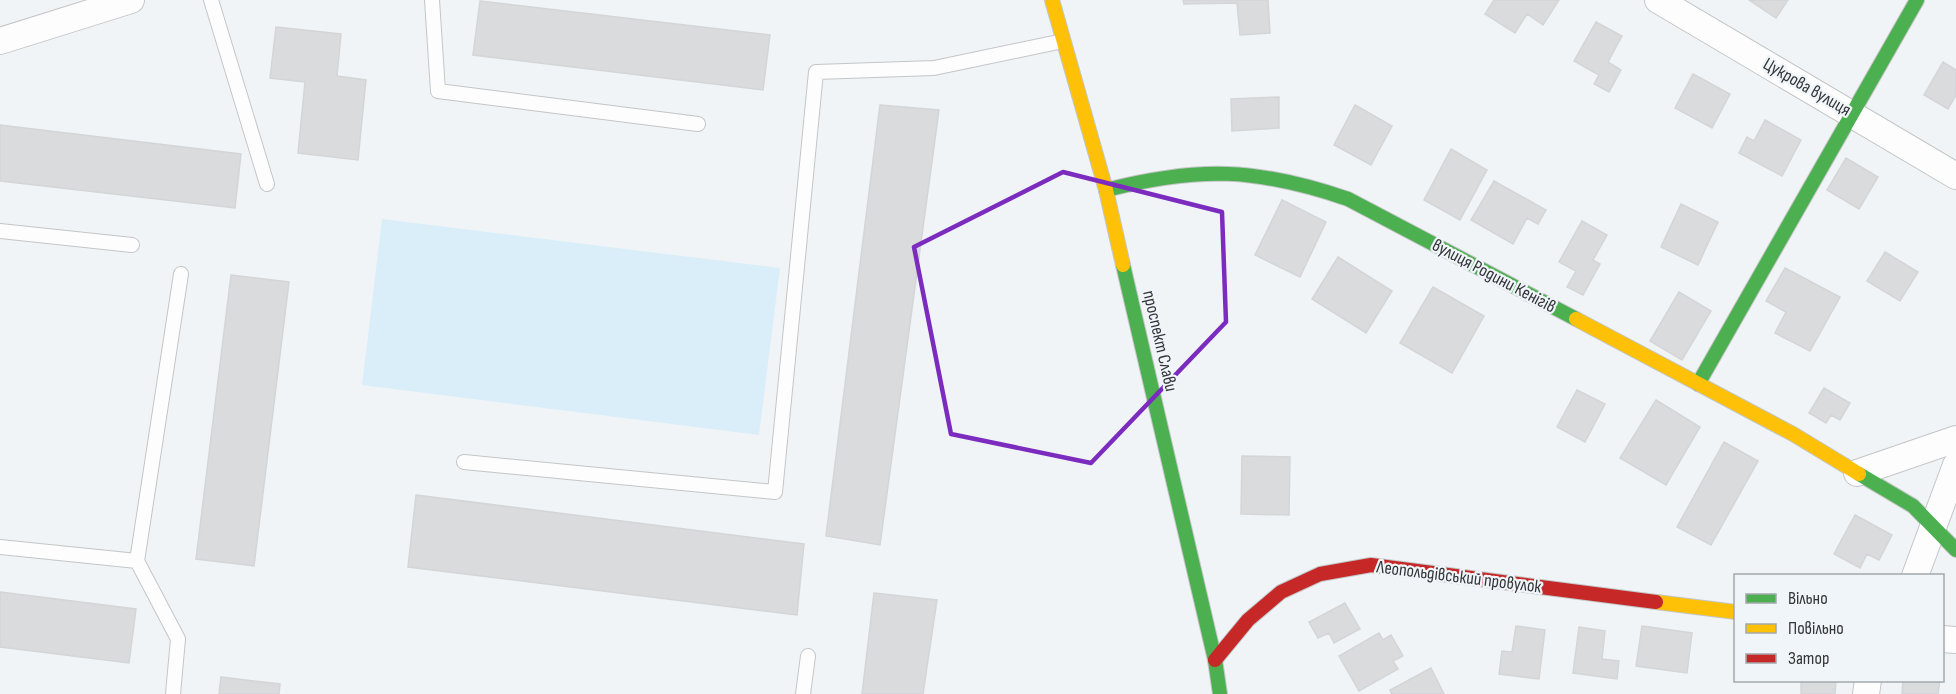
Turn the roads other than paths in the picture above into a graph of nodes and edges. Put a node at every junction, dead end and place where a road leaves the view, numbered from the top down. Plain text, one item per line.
1 (131, 0) edge
2 (211, 0) edge
3 (432, 0) edge
4 (1052, 0) edge
5 (1658, 0) edge
6 (1917, 0) edge
7 (0, 41) edge
8 (1064, 41) junction
9 (1853, 114) junction
10 (698, 124) dead end
11 (1956, 176) edge
12 (267, 184) dead end
13 (1106, 190) junction
14 (0, 231) edge
15 (132, 245) dead end
16 (181, 274) dead end
17 (1698, 384) junction
18 (1956, 439) edge
19 (464, 462) dead end
20 (1956, 465) edge
21 (1857, 473) junction
22 (1934, 526) junction
23 (0, 547) edge
24 (1956, 550) edge
25 (137, 561) junction
26 (1916, 574) edge
27 (1734, 612) edge
28 (808, 656) dead end
29 (1215, 660) junction
30 (173, 694) edge
31 (803, 694) edge
32 (1220, 694) edge

1 - 7 street
2 - 12 lane
3 - 10 lane
4 - 8 street, проспект Слави
5 - 9 street, Цукрова вулиця
6 - 9 street
8 - 13 street, проспект Слави
8 - 19 lane
9 - 11 street, Цукрова вулиця
9 - 17 street
13 - 17 street, вулиця Родини Кенігів
13 - 29 street, проспект Слави
14 - 15 lane
16 - 25 lane
17 - 21 street, вулиця Родини Кенігів
18 - 21 street
20 - 22 street
21 - 22 street, вулиця Родини Кенігів
22 - 24 street, вулиця Родини Кенігів
22 - 26 street
23 - 25 lane
25 - 30 lane
27 - 29 street, Леопольдівський провулок
28 - 31 lane
29 - 32 street, проспект Слави

